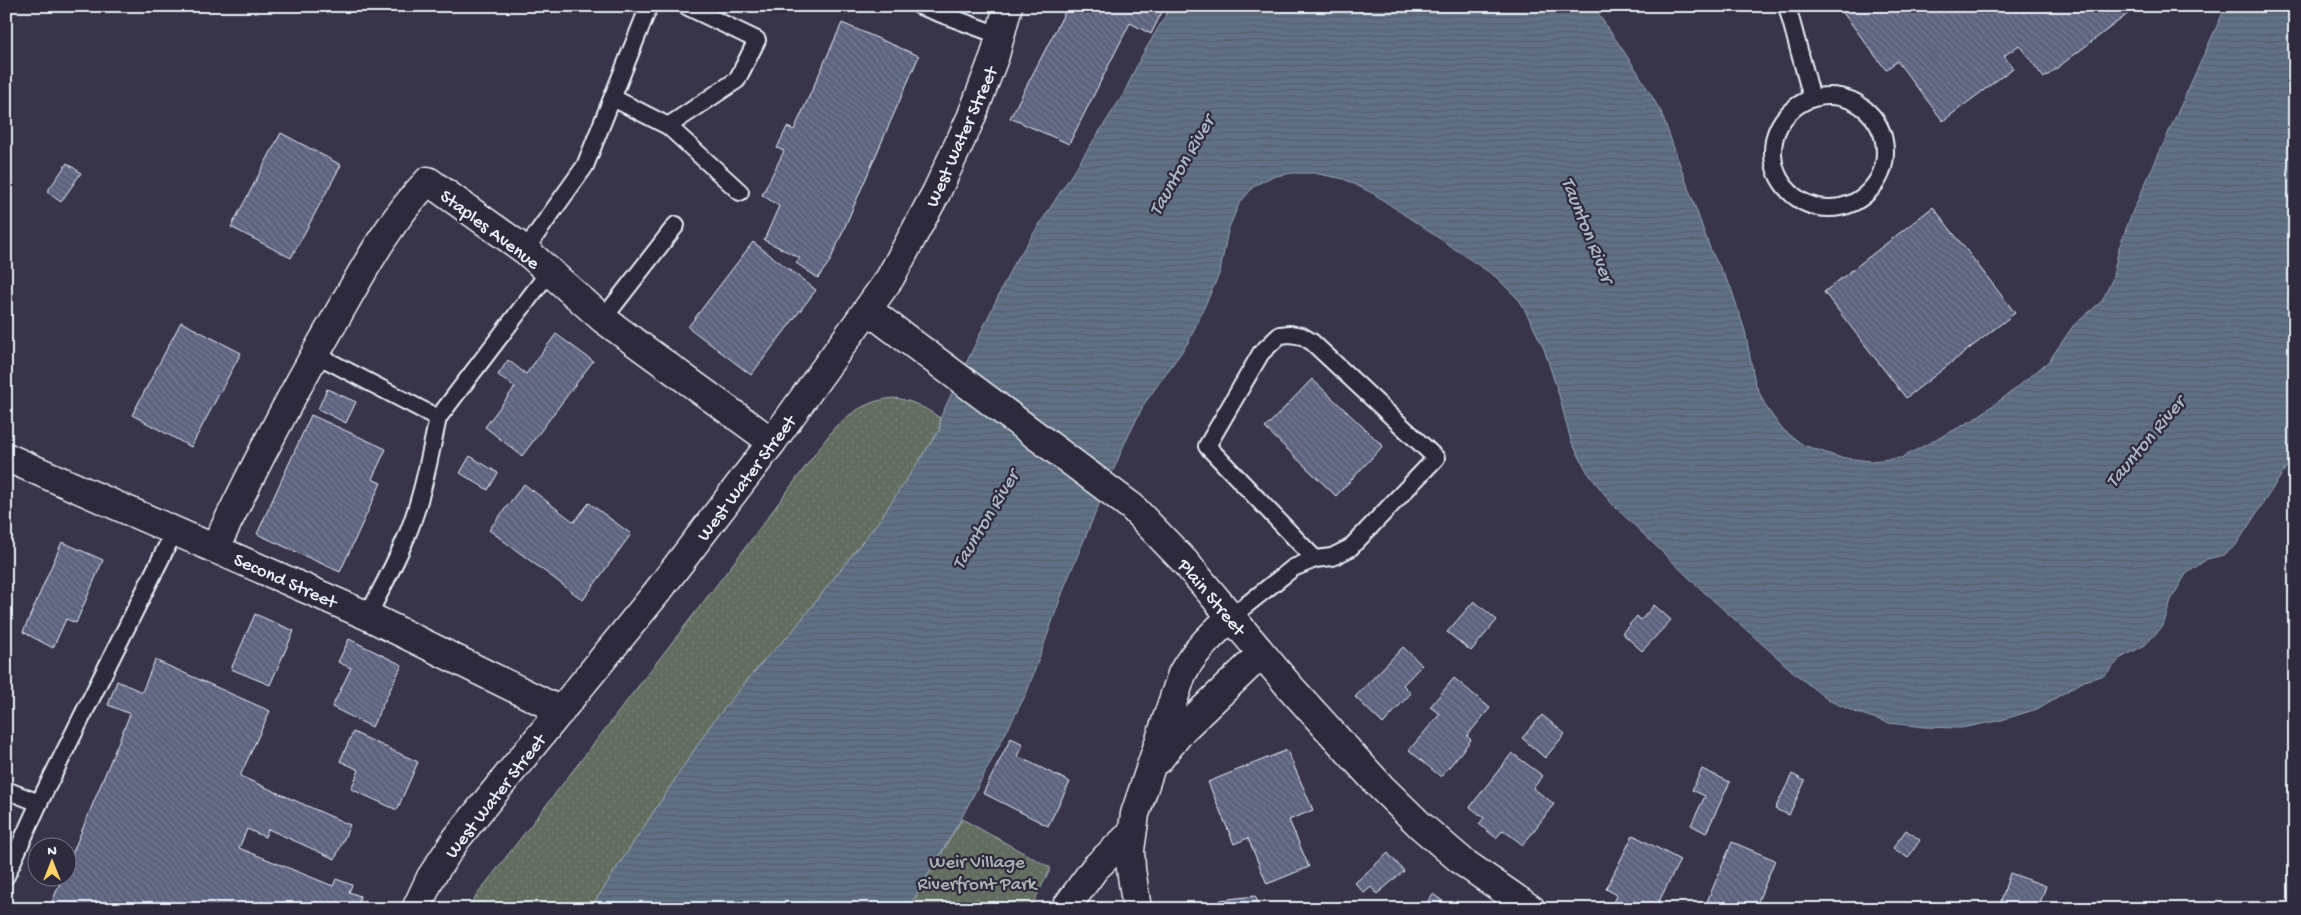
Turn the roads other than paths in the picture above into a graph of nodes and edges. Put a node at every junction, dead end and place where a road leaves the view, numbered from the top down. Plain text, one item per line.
1 (649, 6) edge
2 (686, 6) edge
3 (920, 6) edge
4 (1008, 6) edge
5 (1787, 6) edge
6 (1001, 36) junction
7 (613, 98) junction
8 (1812, 98) junction
9 (668, 126) junction
10 (740, 192) dead end
11 (676, 226) dead end
12 (525, 250) junction
13 (549, 272) junction
14 (868, 310) junction
15 (603, 319) junction
16 (315, 354) junction
17 (438, 418) junction
18 (772, 442) junction
19 (6, 457) edge
20 (176, 530) junction
21 (216, 548) junction
22 (1314, 559) junction
23 (368, 616) junction
24 (1231, 617) junction
25 (1261, 654) junction
26 (561, 711) junction
27 (1146, 779) junction
28 (6, 790) edge
29 (39, 803) junction
30 (1132, 833) junction
31 (6, 876) edge
32 (416, 909) edge
33 (1065, 909) edge
34 (1137, 909) edge
35 (1531, 909) edge

1 - 7 lane
2 - 9 lane
3 - 6 lane
4 - 6 street, West Water Street
5 - 8 lane
6 - 14 street, West Water Street
7 - 9 lane
7 - 12 lane
8 - 8 lane
9 - 10 lane
11 - 15 lane
12 - 13 street, Staples Avenue
12 - 16 street, Staples Avenue
13 - 15 street, Staples Avenue
13 - 17 lane
14 - 18 street, West Water Street
14 - 24 street, Plain Street
15 - 18 street, Staples Avenue
16 - 17 lane
16 - 21 street, Staples Avenue
17 - 23 lane
18 - 26 street, West Water Street
19 - 20 street, Second Street
20 - 21 street, Second Street
20 - 29 lane
21 - 23 street, Second Street
22 - 22 lane
22 - 24 lane
23 - 26 street, Second Street
24 - 25 street, Plain Street
24 - 27 street
25 - 27 street
25 - 35 street, Plain Street
26 - 32 street, West Water Street
27 - 30 street
28 - 29 lane
29 - 31 lane
30 - 33 street
30 - 34 street

